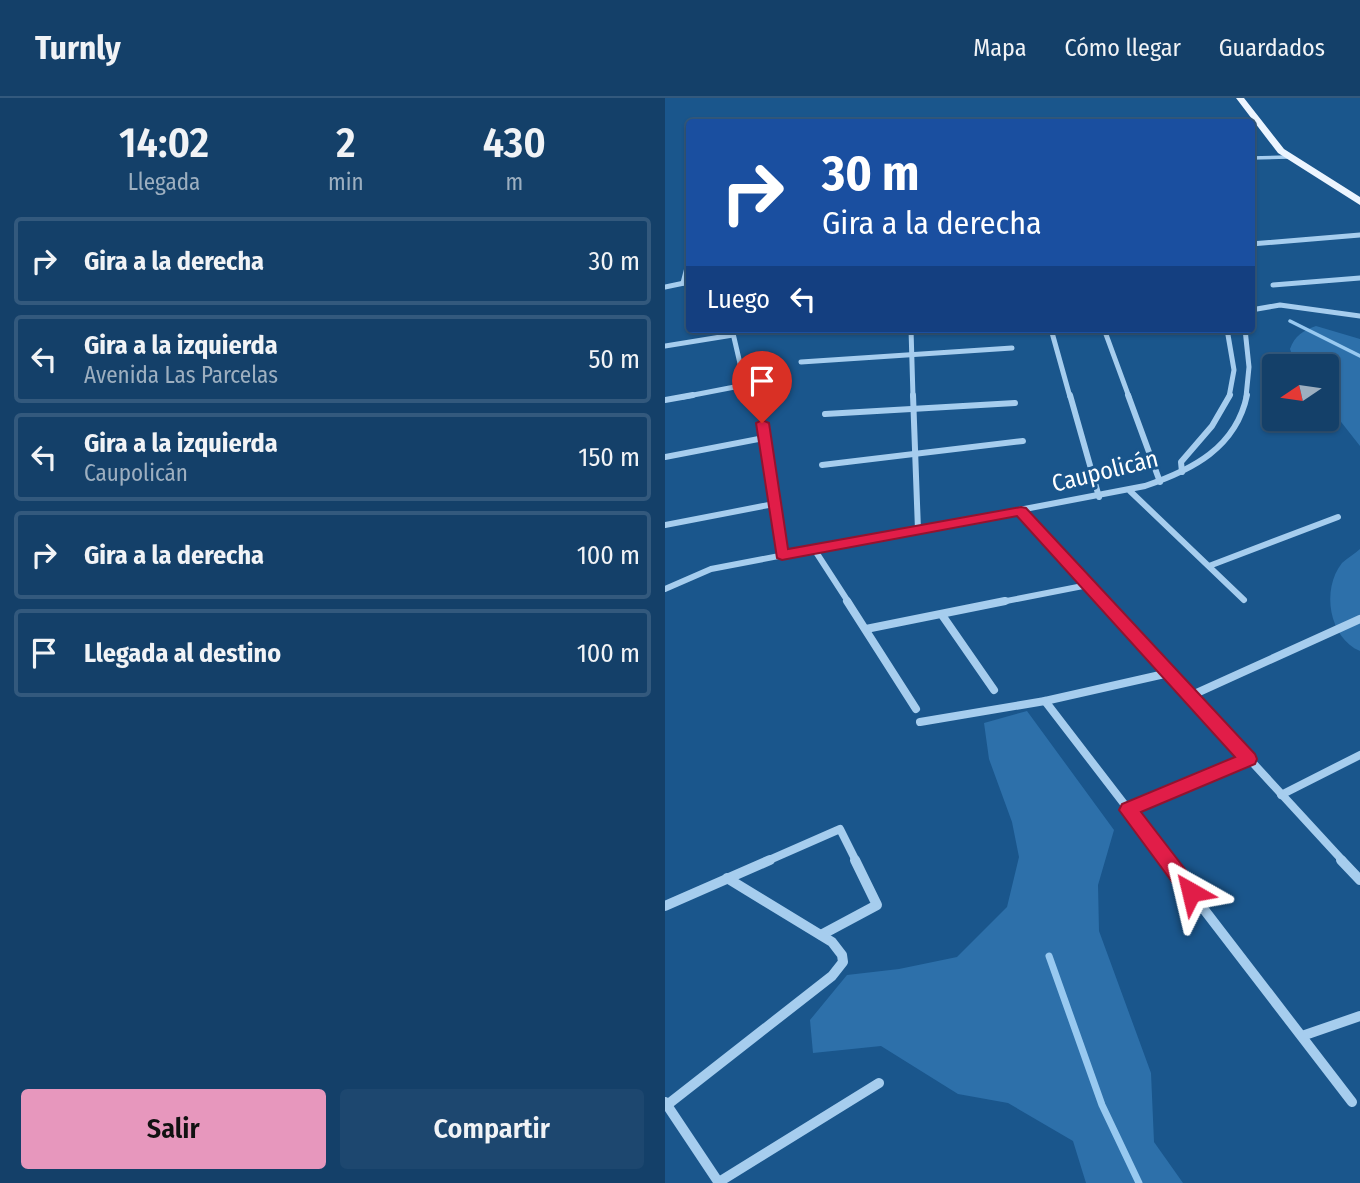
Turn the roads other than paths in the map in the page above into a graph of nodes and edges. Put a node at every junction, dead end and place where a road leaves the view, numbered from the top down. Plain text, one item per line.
1 (1240, 98) edge
2 (1288, 157) junction
3 (1255, 158) edge
4 (1360, 202) edge
5 (1360, 235) edge
6 (1255, 244) edge
7 (1360, 278) edge
8 (686, 283) edge
9 (1273, 285) dead end
10 (665, 287) edge
11 (1255, 309) edge
12 (1360, 316) edge
13 (727, 333) edge
14 (732, 333) edge
15 (911, 333) edge
16 (1052, 333) edge
17 (1105, 333) edge
18 (1228, 333) edge
19 (1246, 333) edge
20 (665, 346) edge
21 (1011, 348) dead end
22 (911, 355) junction
23 (801, 362) dead end
24 (665, 400) edge
25 (1015, 403) dead end
26 (913, 410) junction
27 (825, 414) dead end
28 (762, 423) dead end
29 (764, 438) junction
30 (1023, 441) dead end
31 (914, 454) junction
32 (665, 457) edge
33 (822, 465) dead end
34 (1182, 472) junction
35 (1160, 482) junction
36 (1130, 491) junction
37 (1099, 497) junction
38 (774, 504) junction
39 (1021, 511) junction
40 (1338, 517) dead end
41 (665, 525) edge
42 (918, 530) junction
43 (814, 549) junction
44 (782, 555) junction
45 (1209, 566) junction
46 (1089, 586) junction
47 (665, 589) edge
48 (1244, 600) dead end
49 (942, 615) junction
50 (1360, 619) edge
51 (866, 629) junction
52 (1169, 673) junction
53 (994, 690) dead end
54 (1190, 696) junction
55 (1045, 701) junction
56 (916, 709) dead end
57 (920, 722) dead end
58 (1360, 755) edge
59 (1248, 759) junction
60 (1281, 795) junction
61 (1128, 810) junction
62 (727, 878) junction
63 (1360, 880) edge
64 (665, 906) edge
65 (821, 935) junction
66 (1360, 1016) edge
67 (1302, 1036) junction
68 (879, 1083) dead end
69 (1352, 1102) dead end
70 (666, 1103) edge
71 (719, 1182) edge

1 - 2 main road
2 - 3 street
2 - 4 main road
5 - 6 street
7 - 9 street
8 - 10 street
11 - 12 street
13 - 20 street
14 - 24 street
15 - 22 street
16 - 37 street
17 - 35 street
18 - 34 street
19 - 34 street, Caupolicán
21 - 22 street
22 - 23 street
22 - 26 street
25 - 26 street
26 - 27 street
26 - 31 street
28 - 29 street
29 - 32 street
29 - 38 street
30 - 31 street
31 - 33 street
31 - 42 street
34 - 35 street, Caupolicán
35 - 36 street, Caupolicán
36 - 37 street, Caupolicán
36 - 45 street
37 - 39 street, Caupolicán
38 - 41 street
38 - 44 street
39 - 42 street, Caupolicán
39 - 46 street
40 - 45 street
42 - 43 street, Caupolicán
43 - 44 street, Caupolicán
43 - 51 street
44 - 47 street, Caupolicán
45 - 48 street
46 - 49 street
46 - 52 street
49 - 51 street
49 - 53 street
50 - 54 street
51 - 56 street
52 - 54 street
52 - 55 street
54 - 59 street
55 - 57 street
55 - 61 street
58 - 60 street
59 - 60 street
59 - 61 street
60 - 63 street
61 - 67 street
62 - 64 street
62 - 65 street
62 - 65 street
65 - 70 street
66 - 67 street
67 - 69 street
68 - 71 street
70 - 71 street

